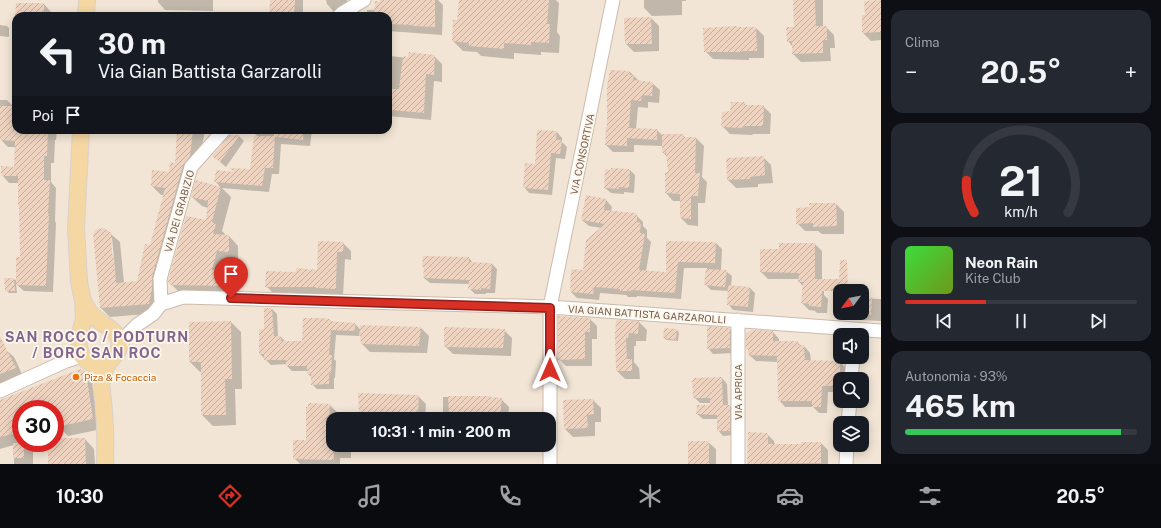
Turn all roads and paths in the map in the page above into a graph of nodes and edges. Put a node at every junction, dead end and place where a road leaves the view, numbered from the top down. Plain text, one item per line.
1 (87, 0) edge
2 (364, 0) edge
3 (614, 0) edge
4 (86, 12) edge
5 (344, 12) edge
6 (81, 134) edge
7 (220, 134) edge
8 (83, 301) junction
9 (161, 304) junction
10 (550, 308) junction
11 (738, 320) junction
12 (137, 325) junction
13 (106, 326) junction
14 (833, 330) edge
15 (869, 331) edge
16 (881, 331) edge
17 (81, 332) junction
18 (119, 348) junction
19 (91, 358) junction
20 (0, 391) edge
21 (847, 452) edge
22 (105, 464) edge
23 (550, 464) edge
24 (738, 464) edge
25 (846, 464) edge

1 - 4 main road
2 - 5 street
3 - 10 street, VIA CONSORTIVA
6 - 8 main road
7 - 9 street, VIA DEI GRABIZIO
8 - 13 main road
8 - 17 main road
9 - 10 street, VIA GIAN BATTISTA GARZAROLLI
9 - 12 street, VIA GIAN BATTISTA GARZAROLLI
10 - 11 street, VIA GIAN BATTISTA GARZAROLLI
10 - 23 street, VIA CONSORTIVA
11 - 14 street, VIA GIAN BATTISTA GARZAROLLI
11 - 24 street, VIA APRICA
12 - 13 street, VIA GIAN BATTISTA GARZAROLLI
12 - 18 street, VIA GIAN BATTISTA GARZAROLLI
13 - 17 main road
13 - 18 main road
15 - 16 street, VIA GIAN BATTISTA GARZAROLLI
17 - 19 main road
18 - 19 main road
19 - 20 street
19 - 22 main road
21 - 25 street

